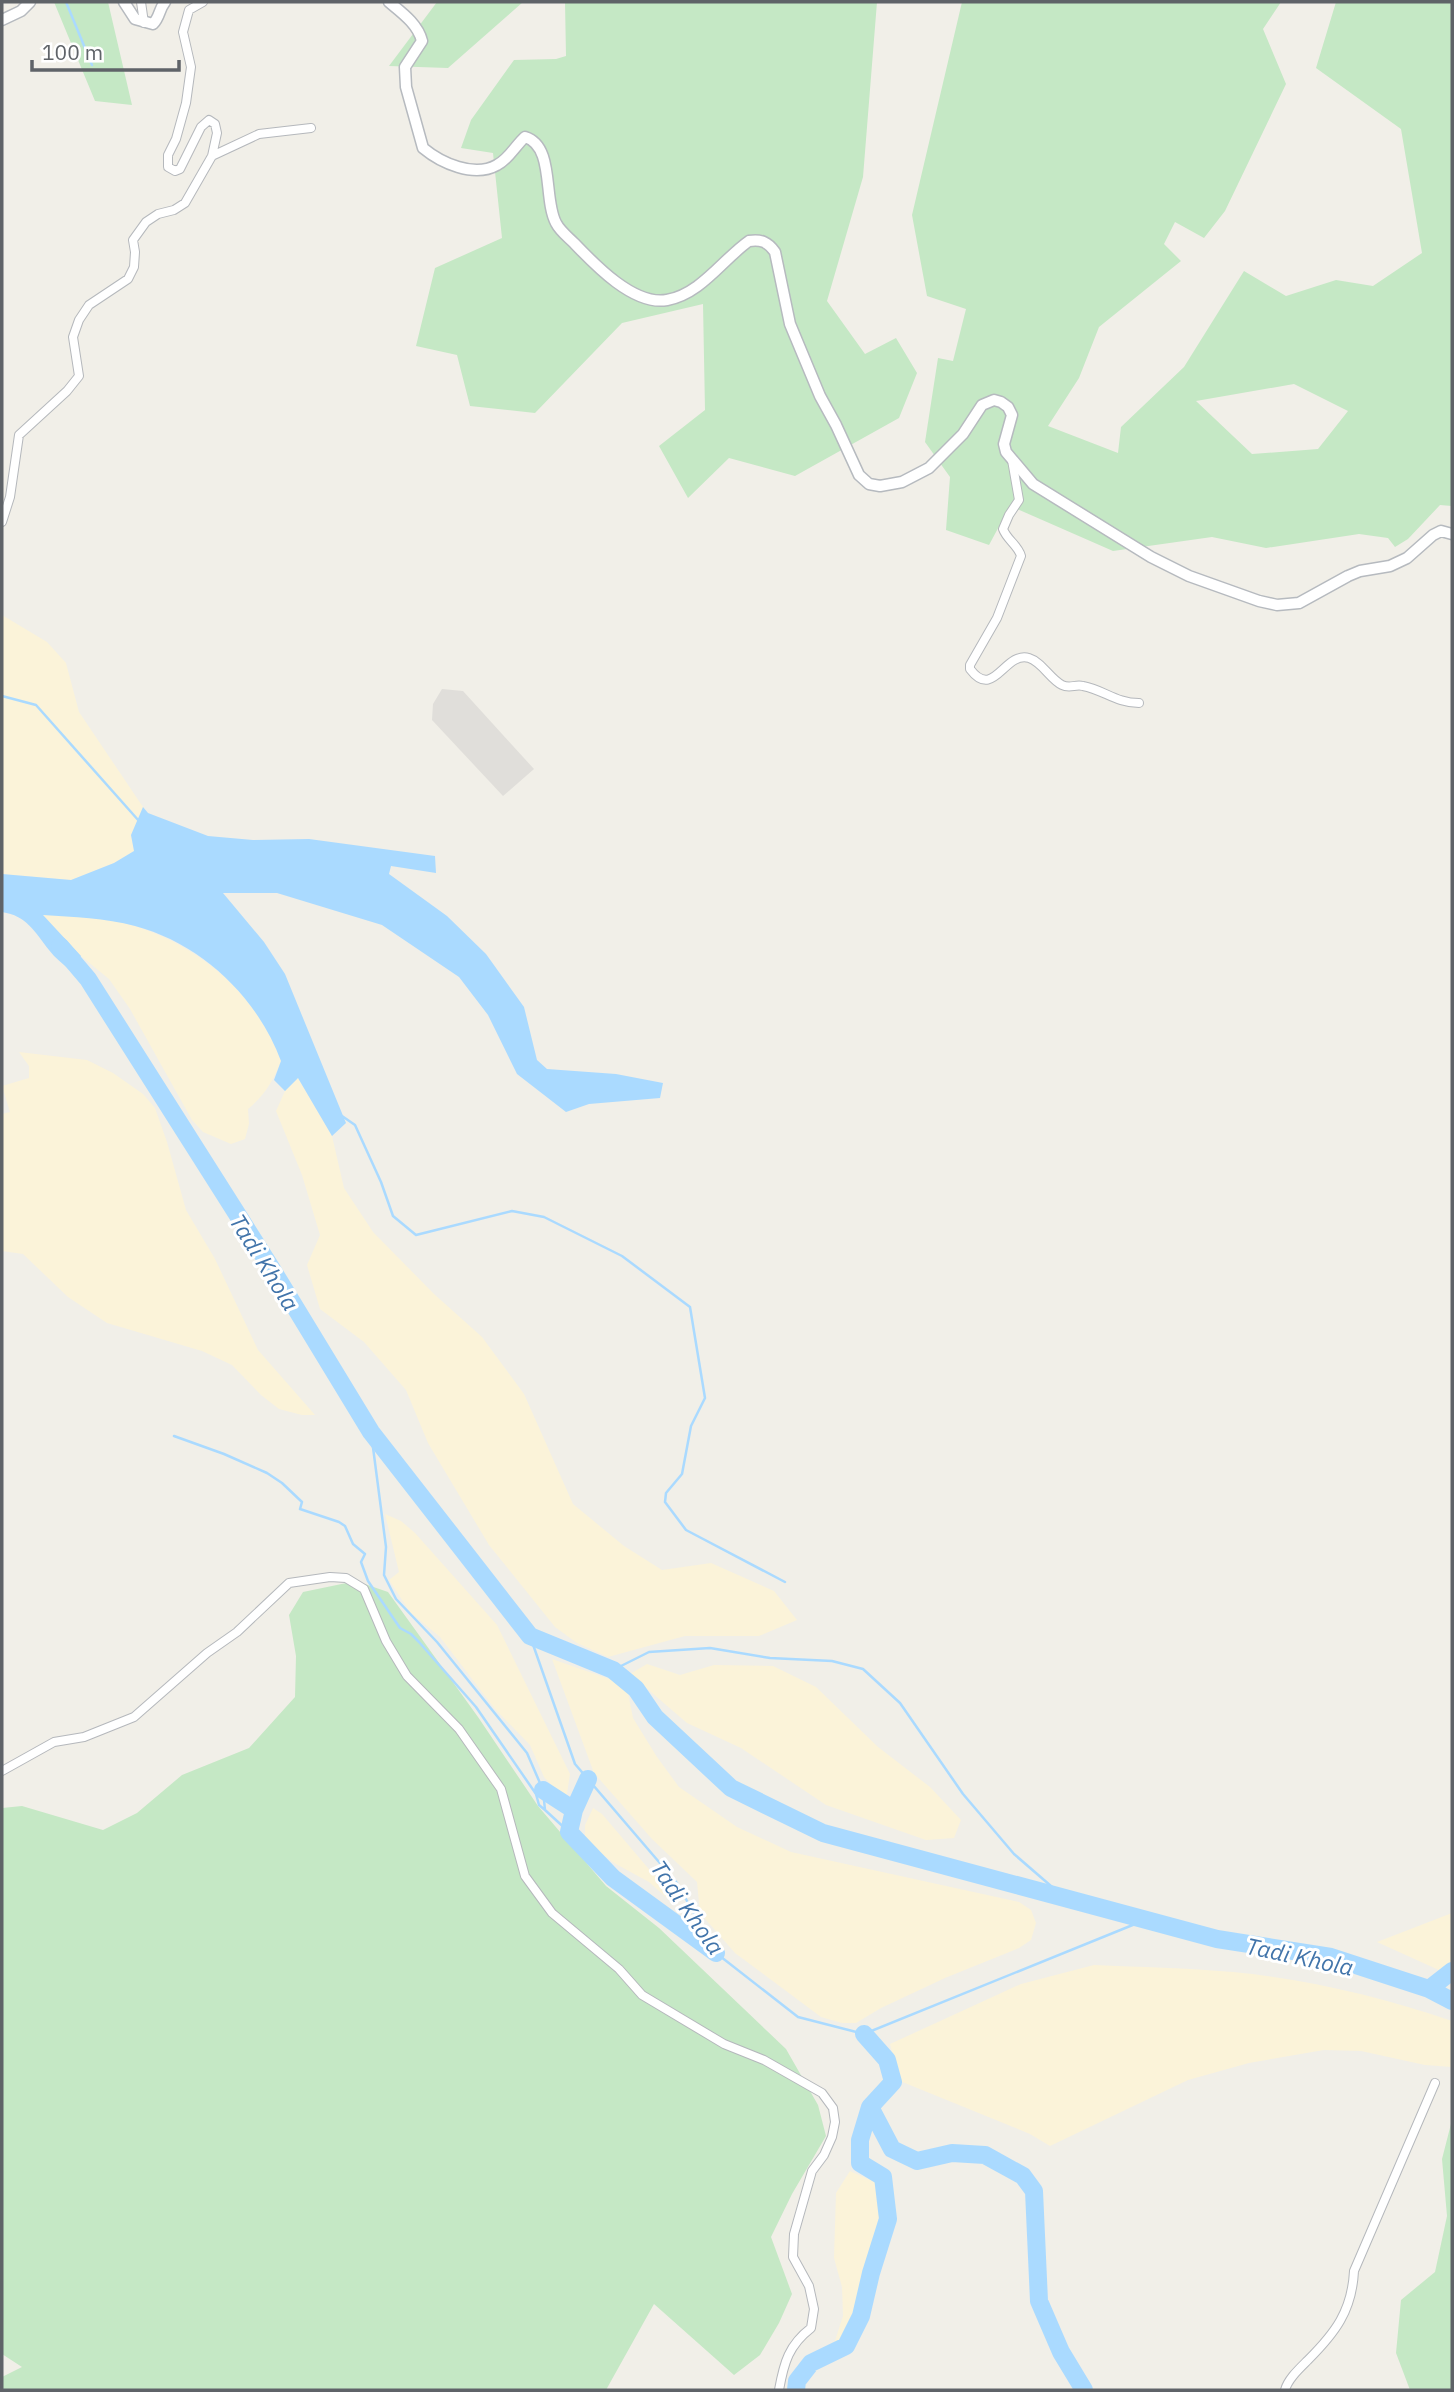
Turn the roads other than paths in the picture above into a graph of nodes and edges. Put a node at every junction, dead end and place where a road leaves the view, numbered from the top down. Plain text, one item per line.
1 (30, 2) edge
2 (124, 2) edge
3 (141, 2) edge
4 (164, 2) edge
5 (203, 2) edge
6 (389, 2) edge
7 (2, 20) edge
8 (144, 23) junction
9 (311, 128) dead end
10 (212, 156) junction
11 (1012, 460) junction
12 (2, 522) edge
13 (1452, 534) edge
14 (1139, 703) dead end
15 (2, 1771) edge
16 (1435, 2082) dead end
17 (779, 2390) edge
18 (1285, 2390) edge

1 - 7 main road
2 - 8 main road
3 - 8 street
4 - 8 main road
5 - 10 street
6 - 11 main road
9 - 10 street
10 - 12 street
11 - 13 main road
11 - 14 street
15 - 17 street
16 - 18 street

